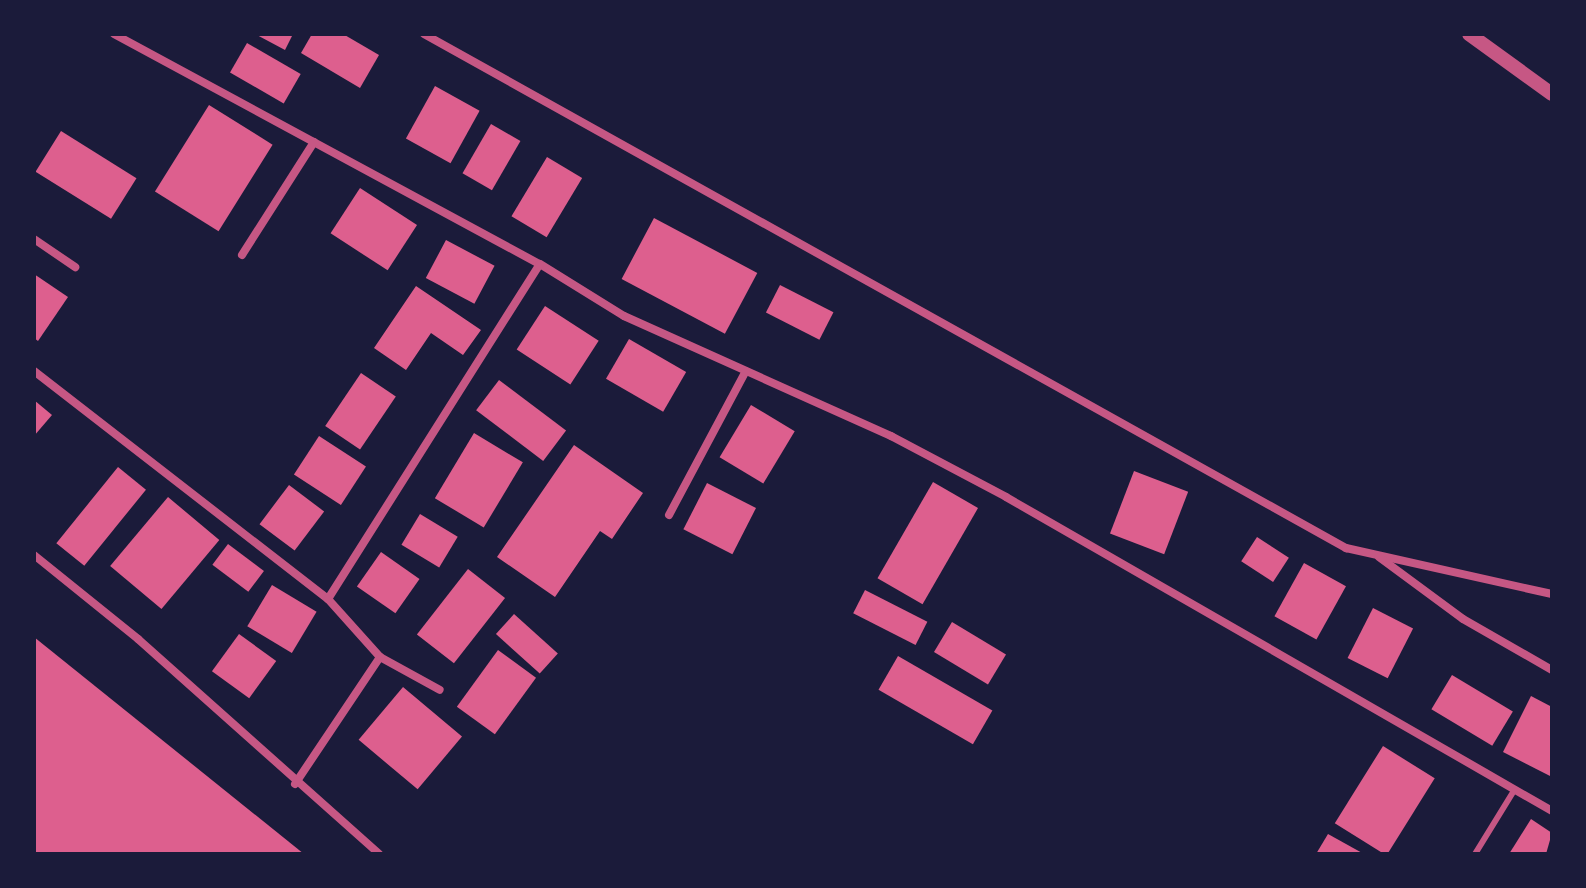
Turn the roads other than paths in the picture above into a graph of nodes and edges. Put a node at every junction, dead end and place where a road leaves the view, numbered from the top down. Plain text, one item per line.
1 (114, 34) edge
2 (424, 34) edge
3 (1469, 34) edge
4 (1552, 94) edge
5 (314, 142) junction
6 (34, 239) edge
7 (242, 255) dead end
8 (540, 264) junction
9 (75, 267) dead end
10 (34, 371) edge
11 (746, 371) junction
12 (669, 515) dead end
13 (34, 555) edge
14 (1377, 555) junction
15 (1552, 594) edge
16 (328, 599) junction
17 (380, 657) junction
18 (1552, 670) edge
19 (440, 690) dead end
20 (295, 784) junction
21 (1515, 789) junction
22 (1552, 811) edge
23 (379, 854) edge
24 (1475, 854) edge

1 - 5 street
2 - 14 street
3 - 4 street
5 - 7 street
5 - 8 street
6 - 9 street
8 - 11 street
8 - 16 street
10 - 16 street
11 - 12 street
11 - 21 street
13 - 20 street
14 - 15 street
14 - 18 street
16 - 17 street
17 - 19 street
17 - 20 street
20 - 23 street
21 - 22 street
21 - 24 lane

